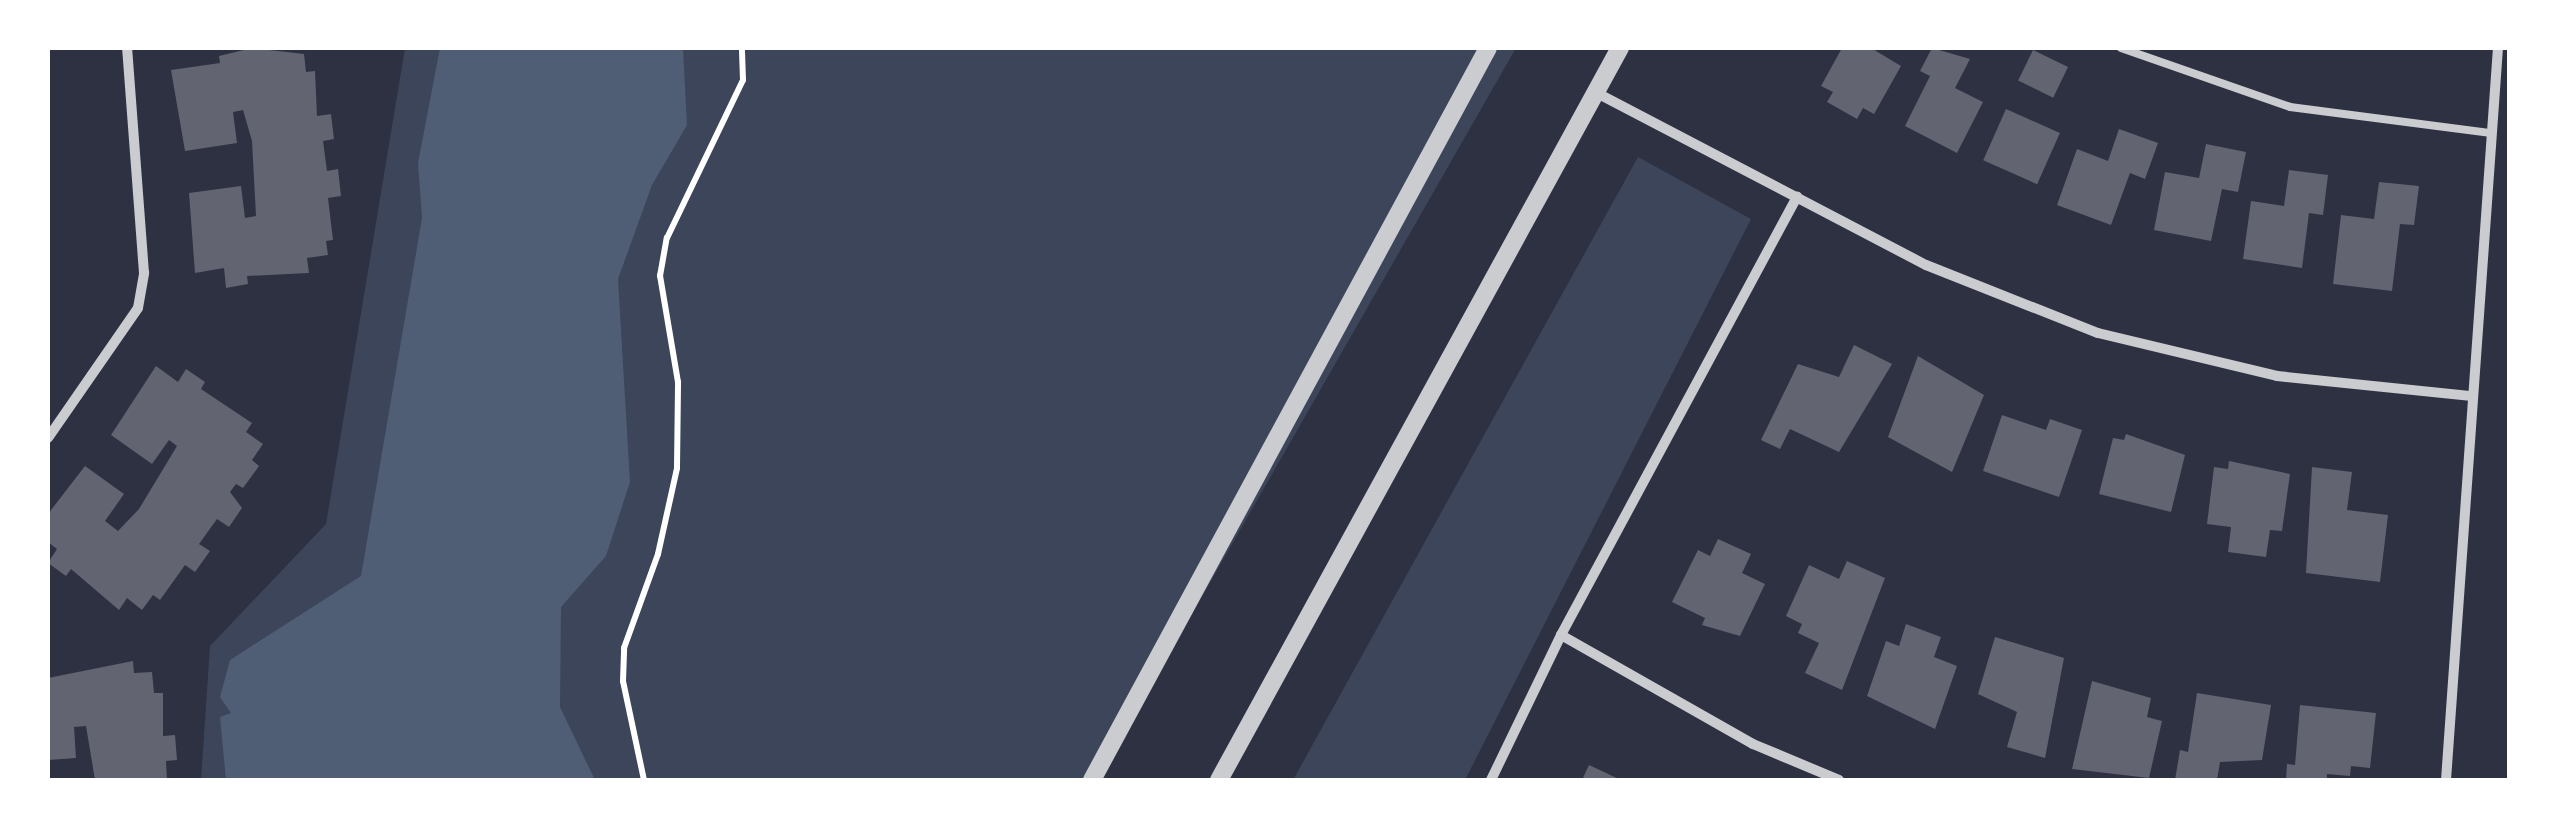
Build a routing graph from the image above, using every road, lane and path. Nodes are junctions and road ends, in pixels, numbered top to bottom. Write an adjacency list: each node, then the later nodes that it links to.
1 (128, 48): 11 (street)
2 (742, 48): 13 (path)
3 (1488, 48): 14 (street)
4 (1620, 48): 7 (street)
5 (2121, 48): 8 (lane)
6 (2498, 48): 8 (street)
7 (1596, 92): 9 (street); 15 (street)
8 (2492, 133): 10 (street)
9 (1797, 197): 10 (street); 12 (street)
10 (2472, 396): 18 (street)
11 (48, 438)
12 (1561, 634): 16 (street); 17 (street)
13 (644, 780)
14 (1092, 780)
15 (1219, 780)
16 (1491, 780)
17 (1840, 780)
18 (2446, 780)

